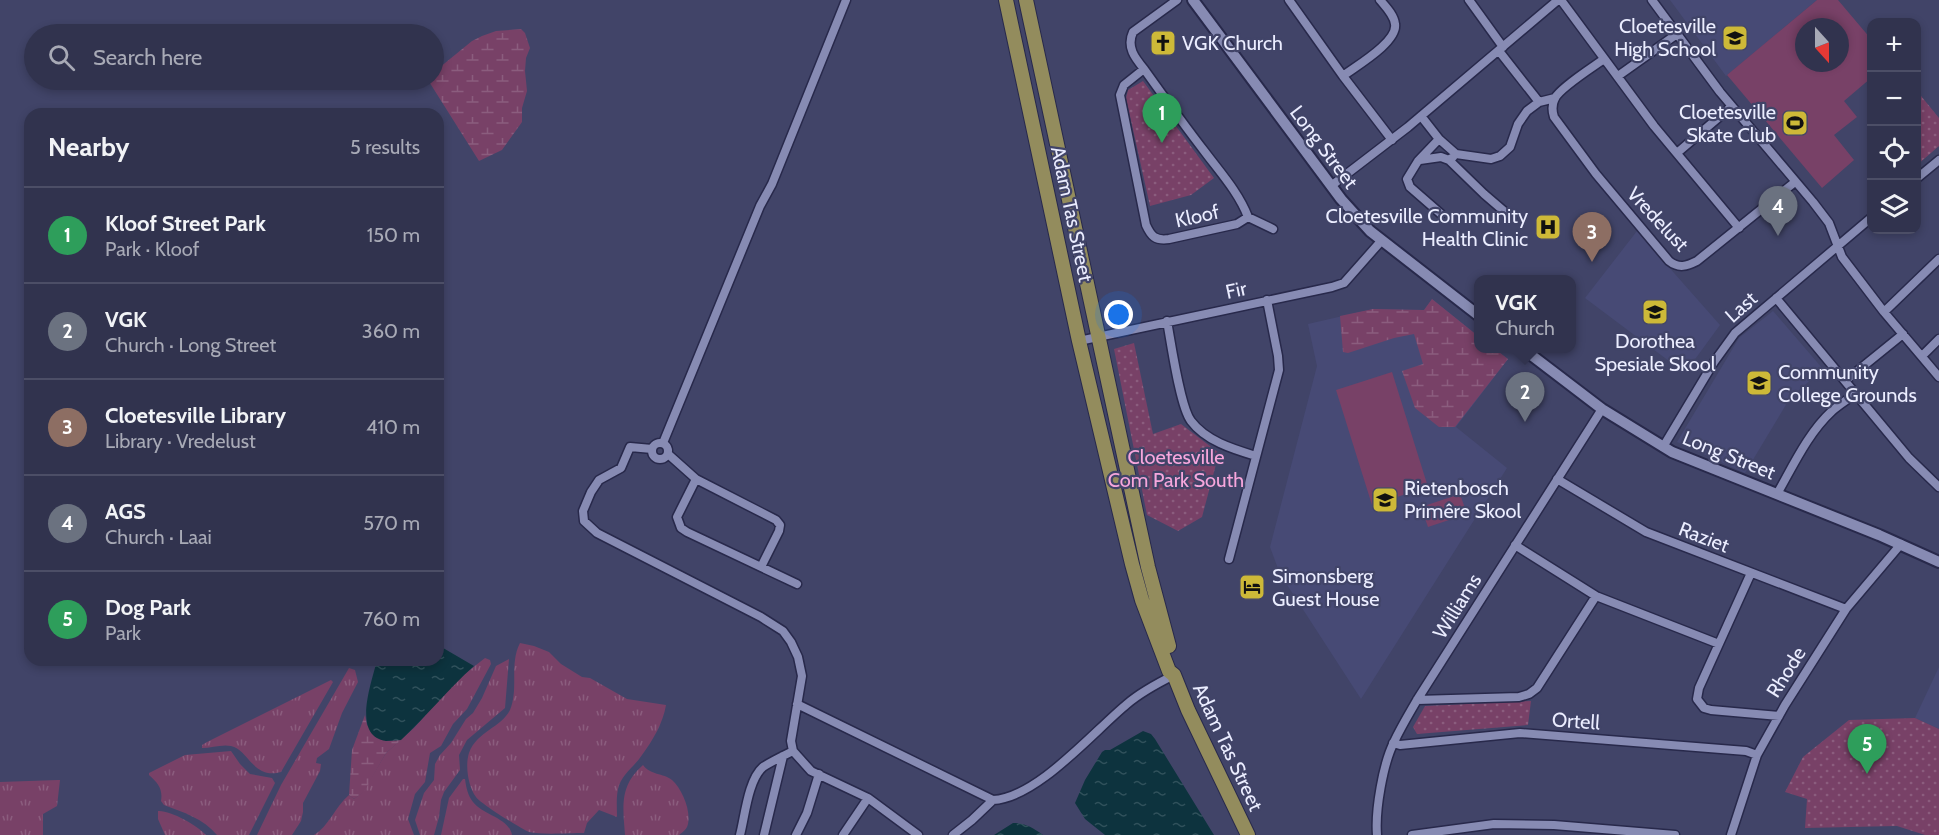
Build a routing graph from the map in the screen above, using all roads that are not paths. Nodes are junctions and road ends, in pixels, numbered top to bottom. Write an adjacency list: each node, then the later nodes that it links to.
1 (846, 0): 54 (street)
2 (1006, 0): 47 (main road, Adam Tas Street)
3 (1026, 0): 45 (main road, Adam Tas Street)
4 (1177, 0): 14 (street, Kloof)
5 (1193, 0): 29 (street, Long Street)
6 (1289, 0): 15 (street)
7 (1380, 0): 15 (street)
8 (1468, 0): 12 (street)
9 (1560, 0): 12 (street); 13 (street)
10 (1652, 0): 11 (street)
11 (1677, 34): 16 (street); 19 (street)
12 (1501, 49): 18 (street); 20 (street)
13 (1604, 59): 16 (street); 17 (street)
14 (1144, 69): 31 (street, Kloof); 31 (street, Kloof)
15 (1343, 76): 21 (street)
16 (1618, 76): 23 (street)
17 (1555, 98): 18 (street); 34 (street, Vredelust)
18 (1539, 102): 24 (street)
19 (1732, 106): 23 (street); 28 (street)
20 (1422, 116): 21 (street); 22 (street)
21 (1392, 140): 29 (street)
22 (1439, 140): 24 (street); 25 (street)
23 (1677, 153): 34 (street)
24 (1452, 157): 25 (street); 32 (street)
25 (1418, 160): 30 (street)
26 (1939, 160): 27 (street)
27 (1921, 176)
28 (1795, 182): 34 (street); 37 (street)
29 (1331, 186): 36 (street, Long Street)
30 (1441, 214)
31 (1248, 217): 35 (street)
32 (1512, 218)
33 (1867, 221): 37 (street, Last)
34 (1739, 228)
35 (1273, 229)
36 (1382, 240): 40 (street, Fir); 41 (street, Long Street)
37 (1838, 246): 39 (street, Last); 42 (street)
38 (1939, 259): 42 (street)
39 (1776, 298): 51 (street); 55 (street, Last)
40 (1267, 300): 43 (street, Fir); 58 (street)
41 (1474, 311)
42 (1884, 312): 44 (street)
43 (1167, 321): 45 (street, Fir); 58 (street)
44 (1903, 334): 49 (street); 51 (street)
45 (1099, 336): 47 (street, Fir); 73 (main road, Adam Tas Street)
46 (1939, 339): 49 (street)
47 (1079, 340): 73 (main road, Adam Tas Street)
48 (1529, 353): 53 (street, Long Street)
49 (1922, 356): 50 (street)
50 (1939, 377)
51 (1845, 381): 52 (street)
52 (1855, 394): 61 (street); 62 (street)
53 (1602, 409): 55 (street, Long Street); 60 (street, Williams)
54 (663, 443): 56 (street); 57 (street)
55 (1663, 447): 62 (street, Long Street)
56 (652, 449): 57 (street); 75 (street)
57 (668, 453): 59 (street)
58 (1256, 456): 65 (street)
59 (696, 479): 67 (street); 67 (street)
60 (1557, 479): 64 (street, Williams); 68 (street, Raziet)
61 (1939, 486)
62 (1777, 494): 63 (street, Long Street)
63 (1901, 544): 66 (street, Long Street); 71 (street, Rhode)
64 (1515, 545): 70 (street); 74 (street, Williams)
65 (1229, 559)
66 (1939, 562)
67 (761, 567): 69 (street)
68 (1751, 573): 71 (street, Raziet); 72 (street)
69 (797, 584)
70 (1596, 596): 72 (street); 74 (street)
71 (1846, 609): 76 (street, Rhode)
72 (1719, 645): 76 (street)
73 (1174, 675): 83 (street); 90 (main road, Adam Tas Street)
74 (1417, 700): 77 (street, Williams)
75 (797, 704): 78 (street); 83 (street)
76 (1779, 716): 79 (street, Rhode)
77 (1393, 742): 79 (street, Ortell); 91 (street, Williams)
78 (793, 751): 80 (street); 81 (street)
79 (1757, 755): 94 (street, Rhode)
80 (783, 756): 84 (street); 85 (street)
81 (819, 774): 82 (street); 86 (street)
82 (868, 798): 87 (street); 88 (street)
83 (993, 800): 89 (street)
84 (741, 835)
85 (764, 835)
86 (796, 835)
87 (843, 835)
88 (918, 835)
89 (953, 835)
90 (1248, 835)
91 (1377, 835)
92 (1412, 835): 93 (street)
93 (1675, 835)
94 (1731, 835)

